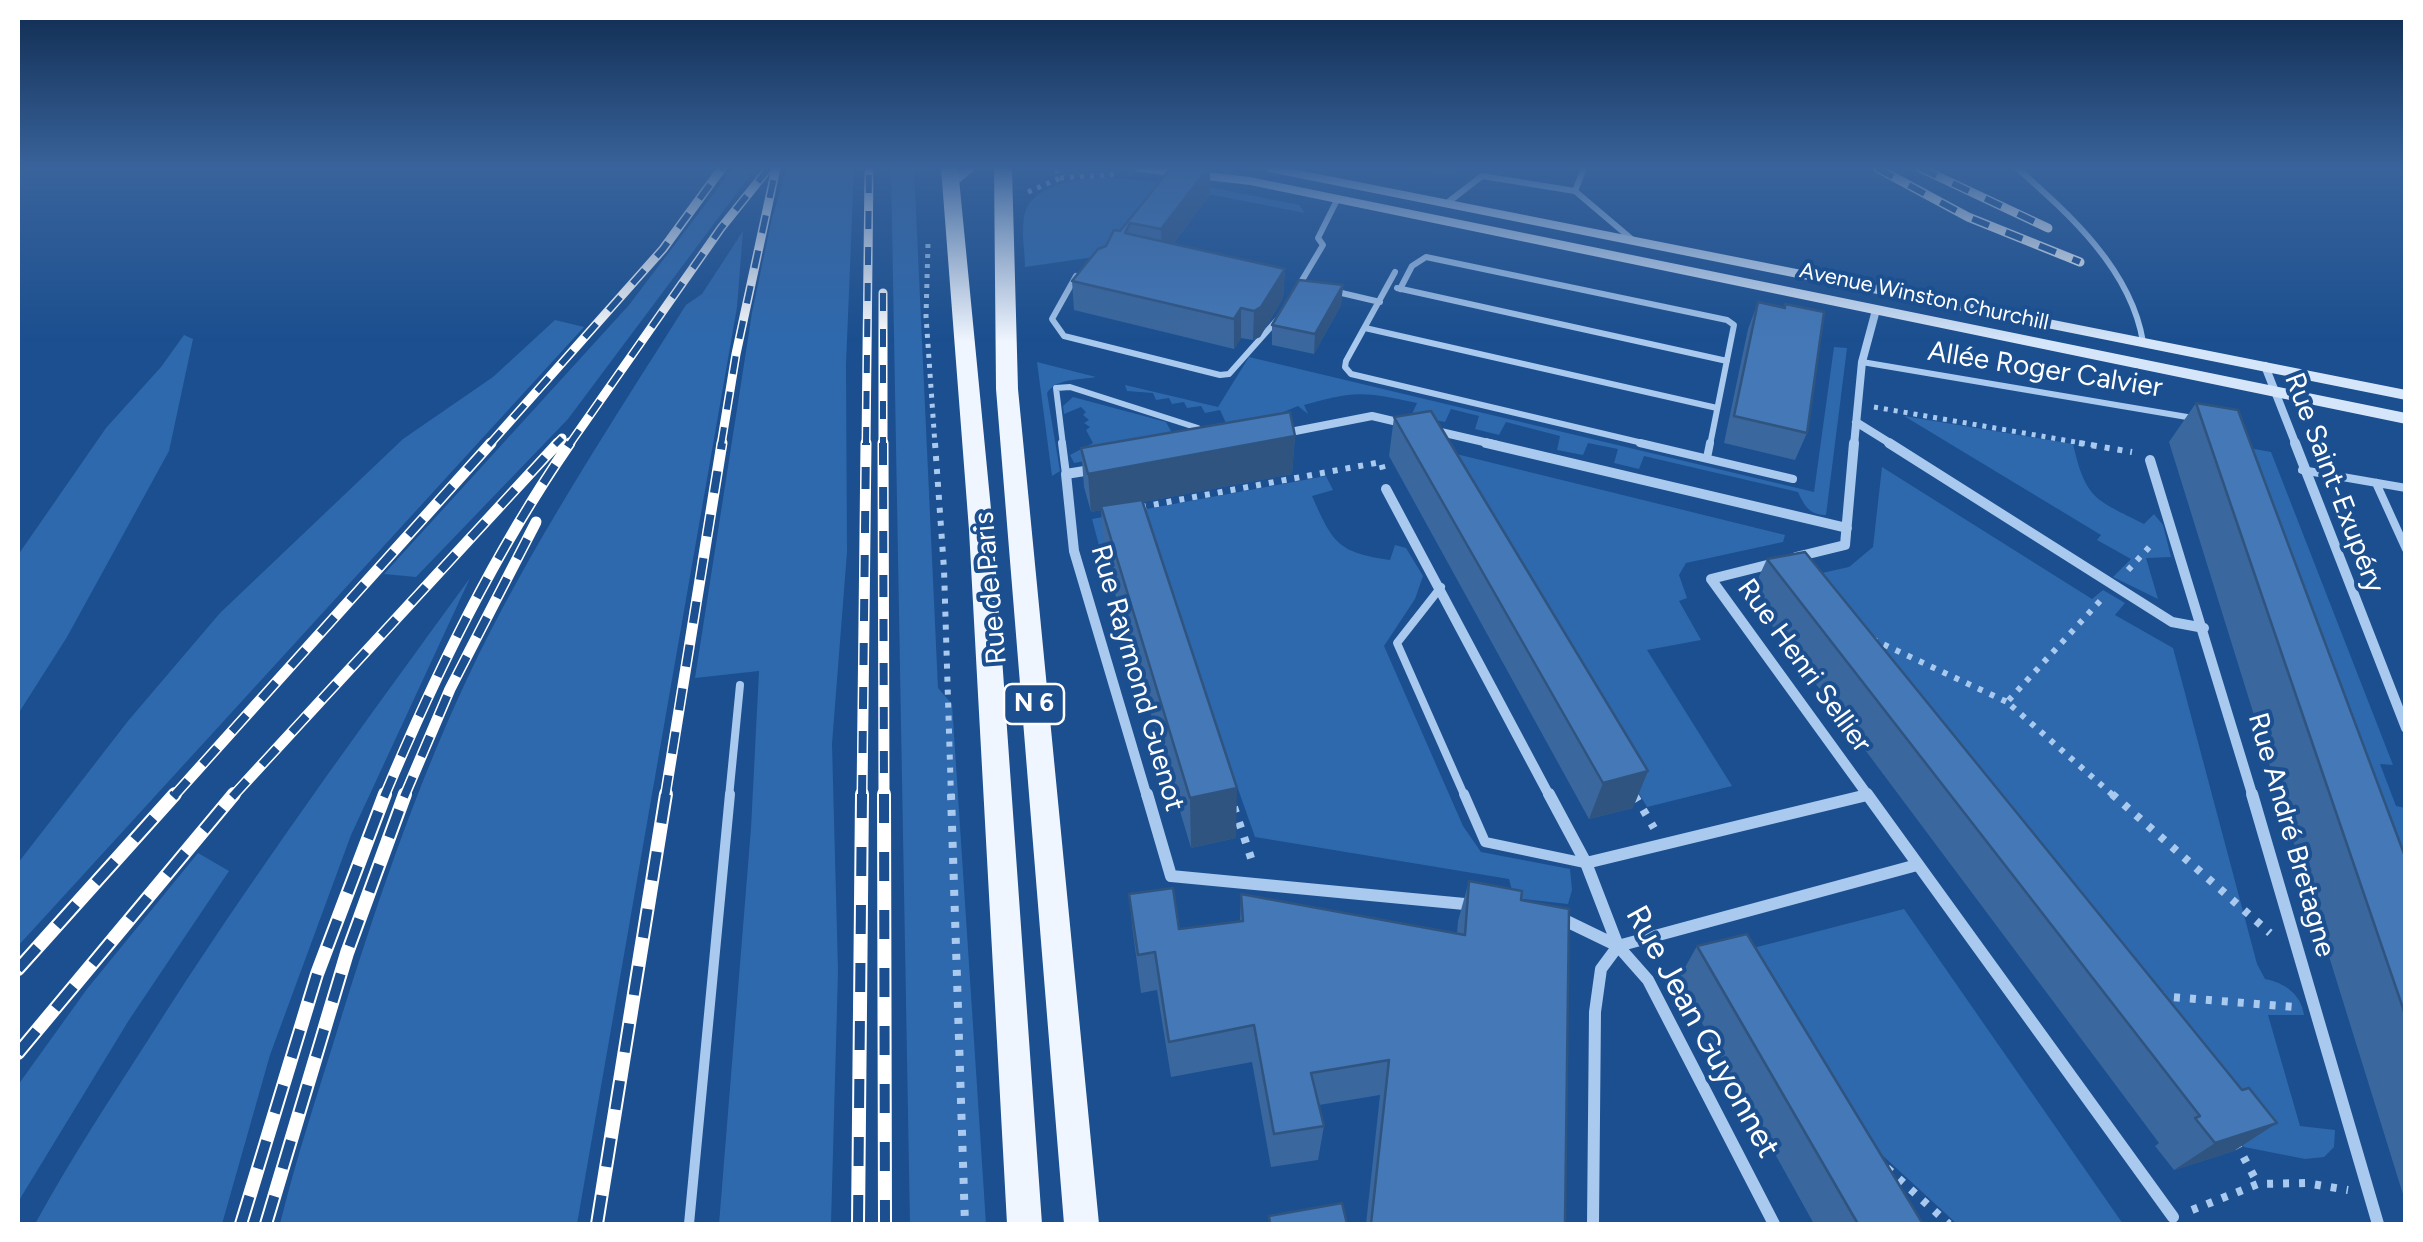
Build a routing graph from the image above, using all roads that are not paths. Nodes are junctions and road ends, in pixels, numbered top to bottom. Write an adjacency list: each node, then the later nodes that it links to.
1 (953, 226): 54 (main road, Rue de Paris / N 6)
2 (1008, 226): 55 (main road, Rue de Paris / N 6)
3 (1324, 226): 11 (lane)
4 (1464, 226): 17 (main road, Avenue Winston Churchill)
5 (1563, 226): 8 (main road, Avenue Winston Churchill)
6 (1617, 226): 8 (lane)
7 (2073, 226): 19 (lane)
8 (1634, 240): 19 (main road, Avenue Winston Churchill)
9 (1092, 269): 16 (lane)
10 (1395, 272): 12 (lane)
11 (1299, 284): 14 (lane); 15 (lane)
12 (1388, 286): 13 (lane); 15 (lane)
13 (1400, 289): 20 (lane); 20 (lane)
14 (1294, 294)
15 (1380, 302): 18 (lane)
16 (1284, 310)
17 (1876, 310): 21 (street); 23 (main road, Avenue Winston Churchill)
18 (1365, 328): 25 (lane); 31 (lane)
19 (2143, 342): 22 (main road, Avenue Winston Churchill)
20 (1727, 360): 25 (lane)
21 (1862, 362): 27 (lane, Allée Roger Calvier); 28 (street)
22 (2265, 366): 23 (street, Rue Saint-Exupéry); 24 (main road, Avenue Winston Churchill)
23 (2272, 392): 26 (main road, Avenue Winston Churchill); 34 (street, Rue Saint-Exupéry)
24 (2406, 395)
25 (1717, 408): 31 (lane)
26 (2406, 419)
27 (2207, 420)
28 (1856, 422): 40 (street); 43 (street)
29 (1262, 438): 40 (street)
30 (1206, 449): 35 (lane)
31 (1707, 458): 36 (lane)
32 (2150, 460): 43 (street, Rue André Bretagne)
33 (1118, 465): 35 (street)
34 (2302, 470): 37 (lane); 45 (street, Rue Saint-Exupéry)
35 (1066, 474): 49 (street, Rue Raymond Guenot)
36 (1793, 479)
37 (2376, 483): 38 (lane); 41 (lane)
38 (2406, 488)
39 (1386, 489): 42 (street, Rue Jean Guyonnet)
40 (1847, 528): 46 (street, Rue Henri Sellier)
41 (2406, 549)
42 (1441, 587): 47 (street, Rue Jean Guyonnet); 47 (lane)
43 (2204, 628): 58 (street, Rue André Bretagne)
44 (740, 685): 53 (lane)
45 (2406, 728)
46 (1867, 795): 47 (street, Rue Henri Sellier); 48 (street, Rue Henri Sellier)
47 (1586, 863): 51 (street, Rue Jean Guyonnet)
48 (1918, 865): 51 (street); 52 (street, Rue Henri Sellier)
49 (1482, 906)
50 (1537, 913): 51 (street)
51 (1618, 946): 56 (street); 57 (street, Rue Jean Guyonnet)
52 (2172, 1217)
53 (689, 1224)
54 (1025, 1224)
55 (1082, 1224)
56 (1593, 1224)
57 (1774, 1224)
58 (2378, 1224)

